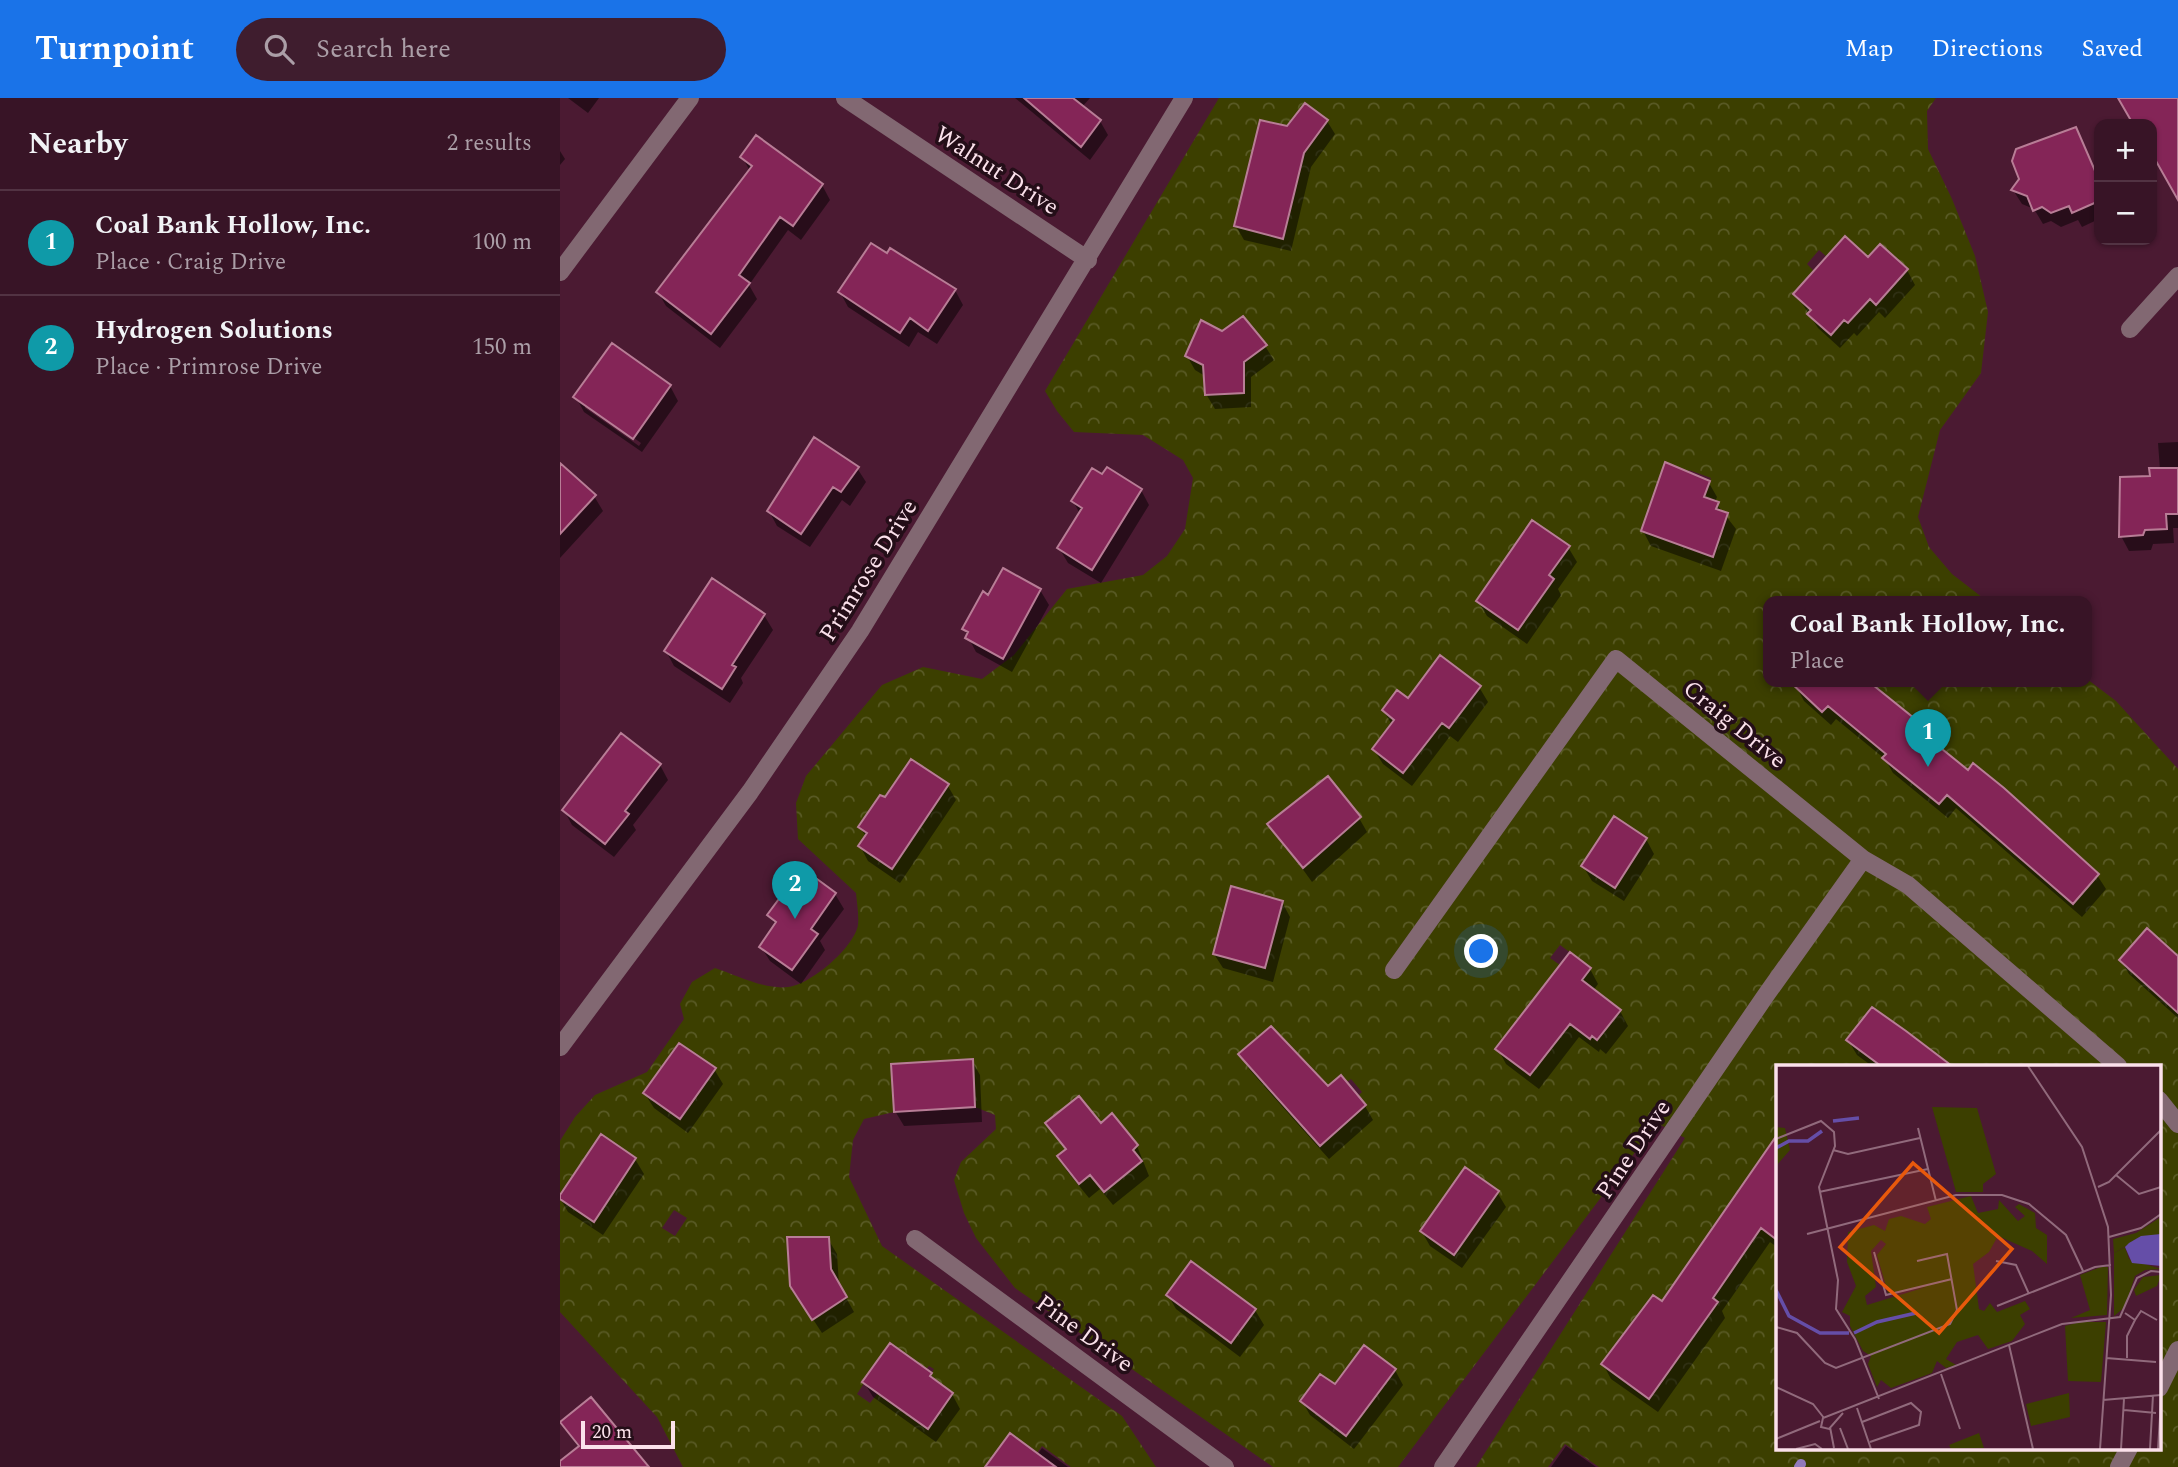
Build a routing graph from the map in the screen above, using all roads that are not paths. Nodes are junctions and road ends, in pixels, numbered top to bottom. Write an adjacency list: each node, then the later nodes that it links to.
1 (690, 98): 5 (street)
2 (845, 98): 4 (street, Walnut Drive)
3 (1184, 98): 4 (street, Primrose Drive)
4 (1088, 260): 10 (street, Primrose Drive)
5 (560, 272)
6 (2178, 276): 7 (street)
7 (2130, 328)
8 (1863, 859): 9 (street, Craig Drive); 11 (street, Craig Drive); 19 (street, Pine Drive)
9 (1394, 970)
10 (560, 1047)
11 (2117, 1065)
12 (2161, 1103): 13 (street)
13 (2178, 1124)
14 (915, 1239): 18 (street, Pine Drive)
15 (2178, 1350): 16 (street)
16 (2161, 1384)
17 (2128, 1450): 20 (street)
18 (1225, 1467)
19 (1443, 1467)
20 (2119, 1467)

